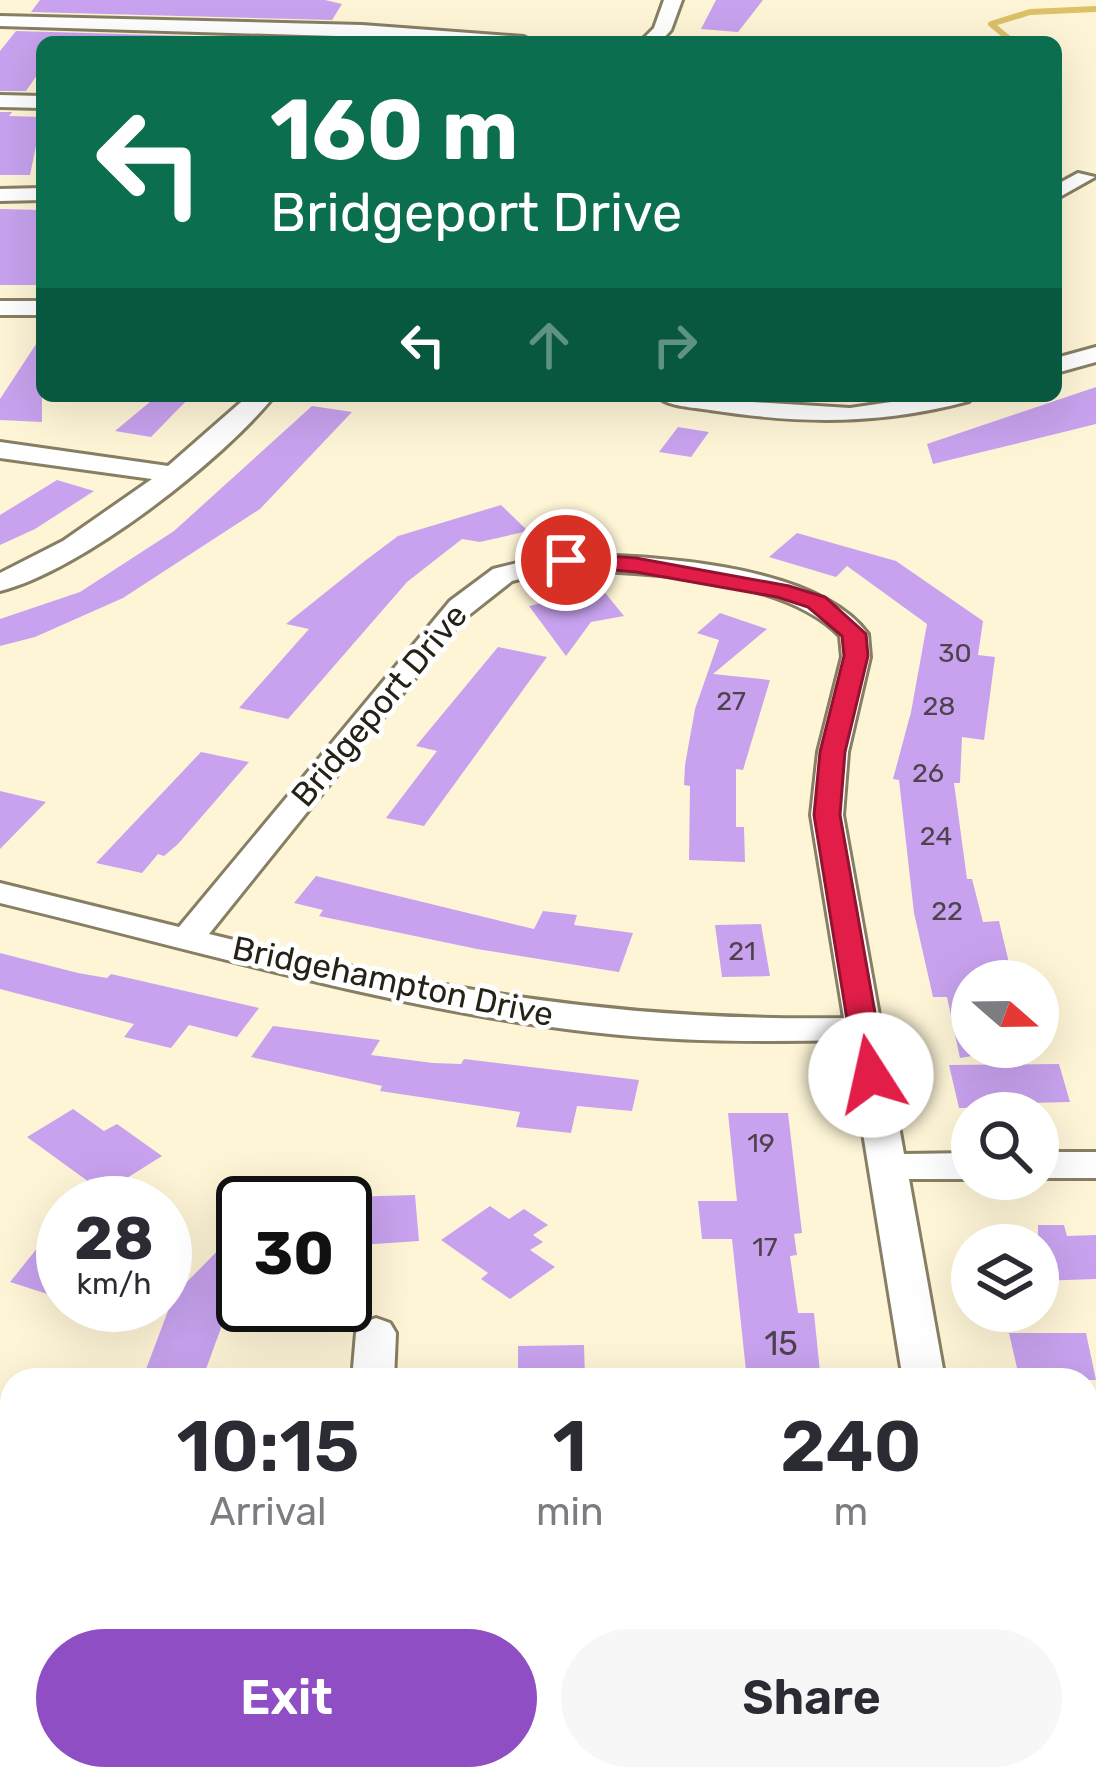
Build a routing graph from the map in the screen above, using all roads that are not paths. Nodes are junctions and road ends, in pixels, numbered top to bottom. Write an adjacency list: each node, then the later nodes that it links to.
1 (674, 0): 4 (street)
2 (0, 21): 3 (street)
3 (443, 36)
4 (656, 36)
5 (0, 101): 6 (street)
6 (36, 102)
7 (1085, 177): 8 (street)
8 (1062, 190)
9 (36, 194): 10 (street)
10 (0, 195)
11 (0, 308): 12 (street)
12 (36, 308)
13 (1096, 354): 14 (street)
14 (1062, 364)
15 (256, 402): 19 (street)
16 (713, 402): 17 (street)
17 (939, 402)
18 (0, 450): 19 (street)
19 (177, 475): 20 (street)
20 (0, 584)
21 (0, 893): 22 (street, Bridgehampton Drive)
22 (189, 937): 23 (street, Bridgehampton Drive); 23 (street, Bridgeport Drive)
23 (864, 1029): 27 (street, Bridgeport Drive)
24 (1059, 1165): 25 (street)
25 (1096, 1165)
26 (951, 1166): 27 (street)
27 (887, 1167): 30 (street, Bridgeport Drive)
28 (376, 1333): 29 (street)
29 (374, 1368)
30 (922, 1368)

